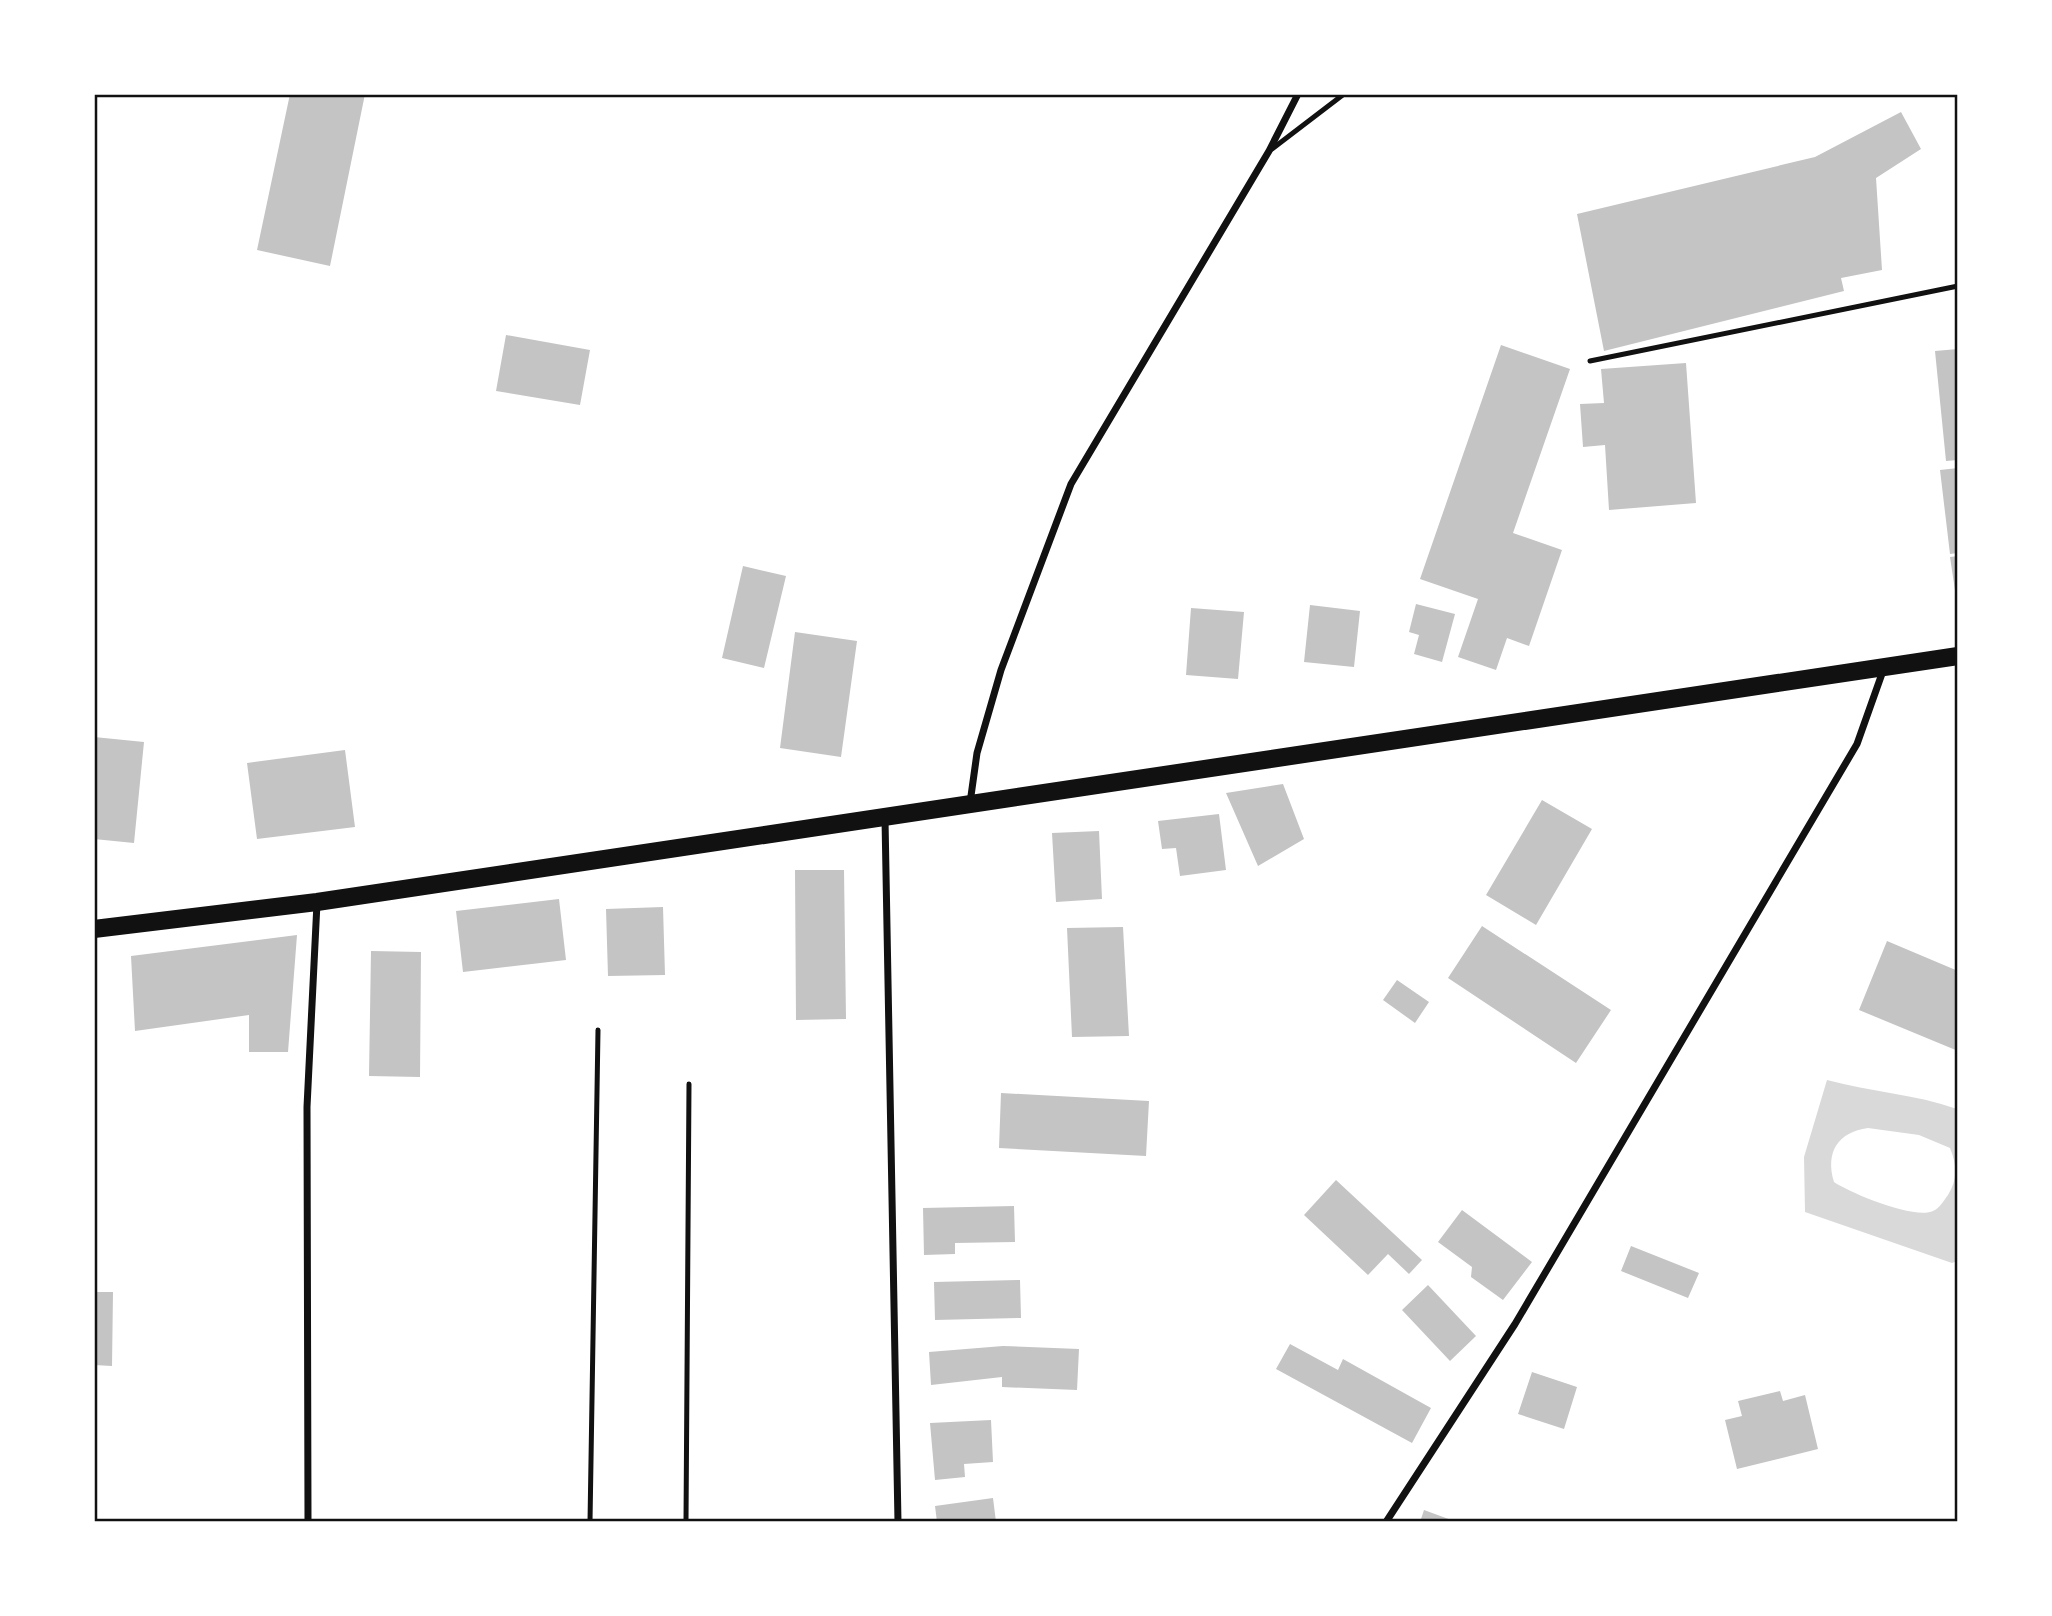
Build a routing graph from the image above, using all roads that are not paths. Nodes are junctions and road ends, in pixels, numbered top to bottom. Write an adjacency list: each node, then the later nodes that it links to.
1 (1298, 94): 3 (street)
2 (1344, 94): 3 (lane)
3 (1269, 151): 8 (street)
4 (1958, 286): 5 (lane)
5 (1590, 361)
6 (1958, 656): 7 (main road)
7 (1884, 667): 8 (main road); 18 (street)
8 (970, 803): 9 (main road)
9 (885, 818): 10 (main road); 17 (street)
10 (317, 902): 11 (main road); 14 (street)
11 (94, 929)
12 (598, 1030): 15 (lane)
13 (690, 1084): 16 (lane)
14 (308, 1521)
15 (590, 1521)
16 (686, 1521)
17 (898, 1521)
18 (1386, 1521)

